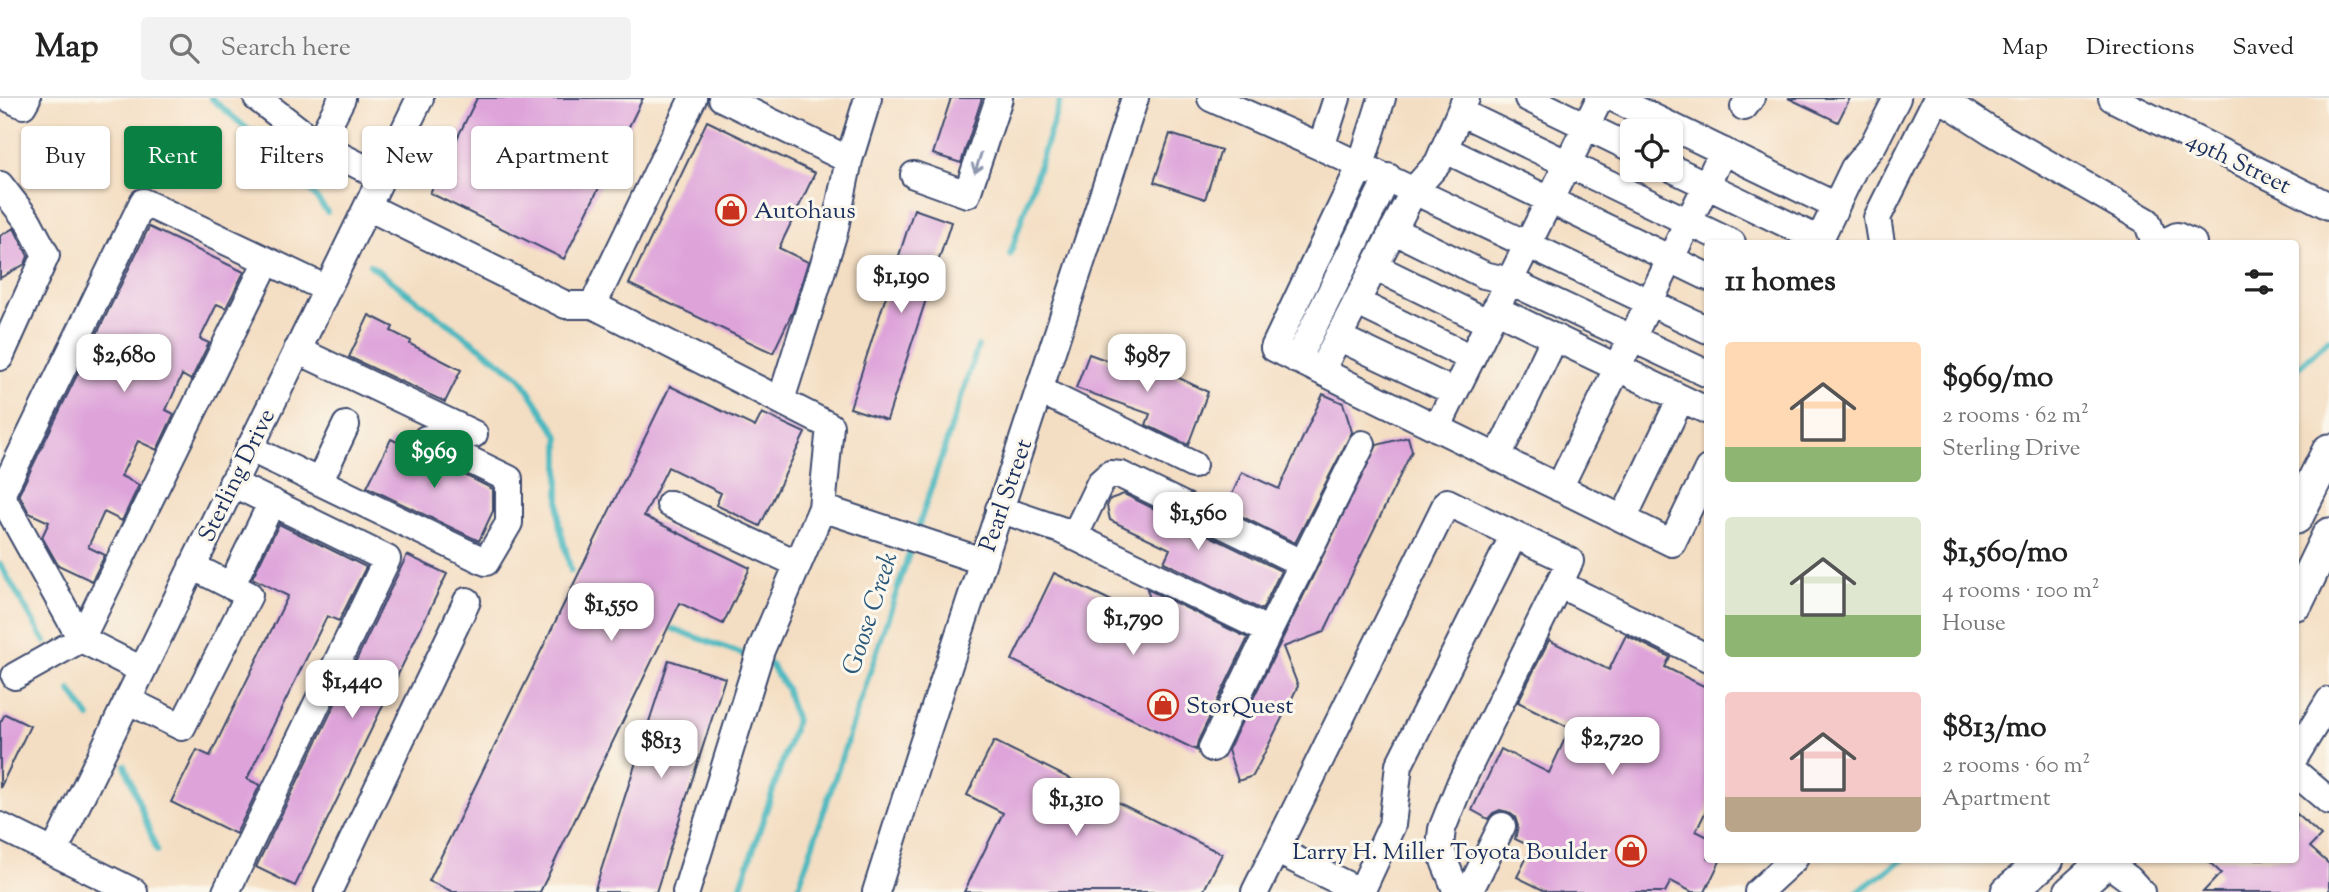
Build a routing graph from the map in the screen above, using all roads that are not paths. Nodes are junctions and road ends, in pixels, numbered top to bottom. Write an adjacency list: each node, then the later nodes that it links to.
1 (9, 98): 2 (street)
2 (27, 98)
3 (257, 98): 21 (street)
4 (342, 98): 22 (street)
5 (421, 98): 23 (street, Sterling Drive)
6 (692, 98): 63 (street)
7 (722, 98): 30 (street)
8 (867, 98): 30 (street)
9 (999, 98): 35 (street, one-way to 35)
10 (1135, 98): 77 (street, Pearl Street)
11 (1211, 98): 27 (street)
12 (1337, 98): 27 (street)
13 (1382, 98): 33 (street)
14 (1528, 98): 24 (street)
15 (1600, 98): 24 (street)
16 (1613, 98): 29 (street)
17 (1897, 98): 26 (street)
18 (1939, 98): 31 (street); 51 (street)
19 (2112, 98): 43 (street, 49th Street)
20 (1463, 105): 28 (street); 32 (street)
21 (293, 126)
22 (328, 126)
23 (407, 126)
24 (1586, 127): 25 (street); 32 (street)
25 (1620, 143)
26 (1873, 145): 31 (street); 42 (street)
27 (1321, 147): 33 (street)
28 (1444, 149): 40 (street); 41 (street)
29 (1723, 151): 38 (street); 42 (street)
30 (849, 160): 80 (street)
31 (1905, 161): 50 (street)
32 (1568, 164): 41 (street); 45 (street)
33 (1361, 165): 36 (street); 73 (street)
34 (1683, 174): 38 (street)
35 (914, 175)
36 (1388, 177): 40 (street); 73 (street)
37 (0, 185): 64 (street)
38 (1707, 185): 45 (street); 48 (street)
39 (376, 189): 44 (street, Sterling Drive)
40 (1414, 190): 46 (street); 54 (street)
41 (1550, 199): 54 (street); 55 (street)
42 (1836, 206): 49 (street)
43 (2329, 206)
44 (368, 207): 60 (street, Sterling Drive); 63 (street)
45 (1688, 222): 47 (street); 55 (street)
46 (1393, 230): 57 (street); 59 (street)
47 (1726, 240)
48 (1815, 240)
49 (1820, 240)
50 (1882, 240)
51 (2154, 240)
52 (2169, 240): 53 (street)
53 (2186, 240)
54 (1528, 244): 59 (street); 62 (street)
55 (1671, 259): 58 (street); 62 (street)
56 (267, 261): 60 (street); 113 (street); 113 (street)
57 (1375, 267): 61 (street); 65 (street)
58 (1704, 275)
59 (1510, 281): 65 (street); 69 (street)
60 (327, 289): 70 (street, Sterling Drive)
61 (1356, 302): 67 (street); 72 (street)
62 (1650, 303): 66 (street); 69 (street)
63 (593, 304): 80 (street)
64 (8, 313): 71 (street)
65 (1492, 316): 68 (street); 72 (street)
66 (1704, 328)
67 (1339, 337): 75 (street); 78 (street)
68 (1555, 337): 74 (street); 89 (street)
69 (1633, 339): 74 (street); 76 (street)
70 (297, 350): 84 (street); 87 (street, Sterling Drive)
71 (0, 356)
72 (1471, 358): 78 (street)
73 (1297, 360): 75 (street)
74 (1618, 368): 79 (street); 94 (street)
75 (1321, 371): 83 (street)
76 (1704, 372)
77 (1039, 390): 90 (street); 98 (street, Pearl Street)
78 (1454, 392): 83 (street)
79 (1681, 398): 81 (street); 100 (street)
80 (781, 400): 97 (street)
81 (1704, 409)
82 (346, 425): 92 (street)
83 (1437, 428): 89 (street)
84 (474, 434)
85 (426, 439): 92 (street)
86 (1362, 444): 106 (street)
87 (249, 448): 92 (street); 93 (street, Sterling Drive)
88 (2329, 451): 99 (main road)
89 (1497, 457): 94 (street)
90 (1193, 465)
91 (1704, 477): 100 (street)
92 (319, 482)
93 (232, 483): 95 (street); 107 (street, Sterling Drive)
94 (1559, 488): 100 (street)
95 (272, 502): 109 (street); 132 (street)
96 (670, 504): 105 (street)
97 (822, 508): 104 (street); 105 (street)
98 (999, 509): 103 (street); 104 (street, Pearl Street)
99 (2299, 511)
100 (1623, 519)
101 (1514, 535): 108 (street); 125 (street); 125 (street)
102 (2329, 535): 110 (main road)
103 (1074, 537): 106 (street); 112 (street)
104 (982, 561): 135 (street, Pearl Street)
105 (798, 564): 134 (street)
106 (1303, 564): 112 (street)
107 (192, 566): 109 (street); 115 (street, Sterling Drive)
108 (1559, 584): 114 (street); 136 (street)
109 (231, 586): 117 (street)
110 (2299, 597)
111 (467, 601): 133 (street)
112 (1269, 631): 119 (street)
113 (81, 639): 115 (street); 116 (street)
114 (1704, 656)
115 (142, 670): 117 (street, Sterling Drive)
116 (15, 676)
117 (127, 700): 126 (street, Sterling Drive)
118 (2329, 701): 120 (street)
119 (1212, 748)
120 (2299, 750)
121 (2299, 776): 122 (street)
122 (2329, 801)
123 (0, 826): 126 (street)
124 (1502, 826): 137 (street)
125 (1276, 850): 130 (street)
126 (54, 852): 131 (street)
127 (1790, 863): 138 (street)
128 (2042, 863): 139 (main road)
129 (2106, 868): 140 (main road); 141 (street)
130 (1261, 890)
131 (134, 892)
132 (226, 892)
133 (328, 892)
134 (686, 892)
135 (876, 892)
136 (1457, 892)
137 (1469, 892)
138 (1758, 892)
139 (2008, 892)
140 (2071, 892)
141 (2141, 892)

